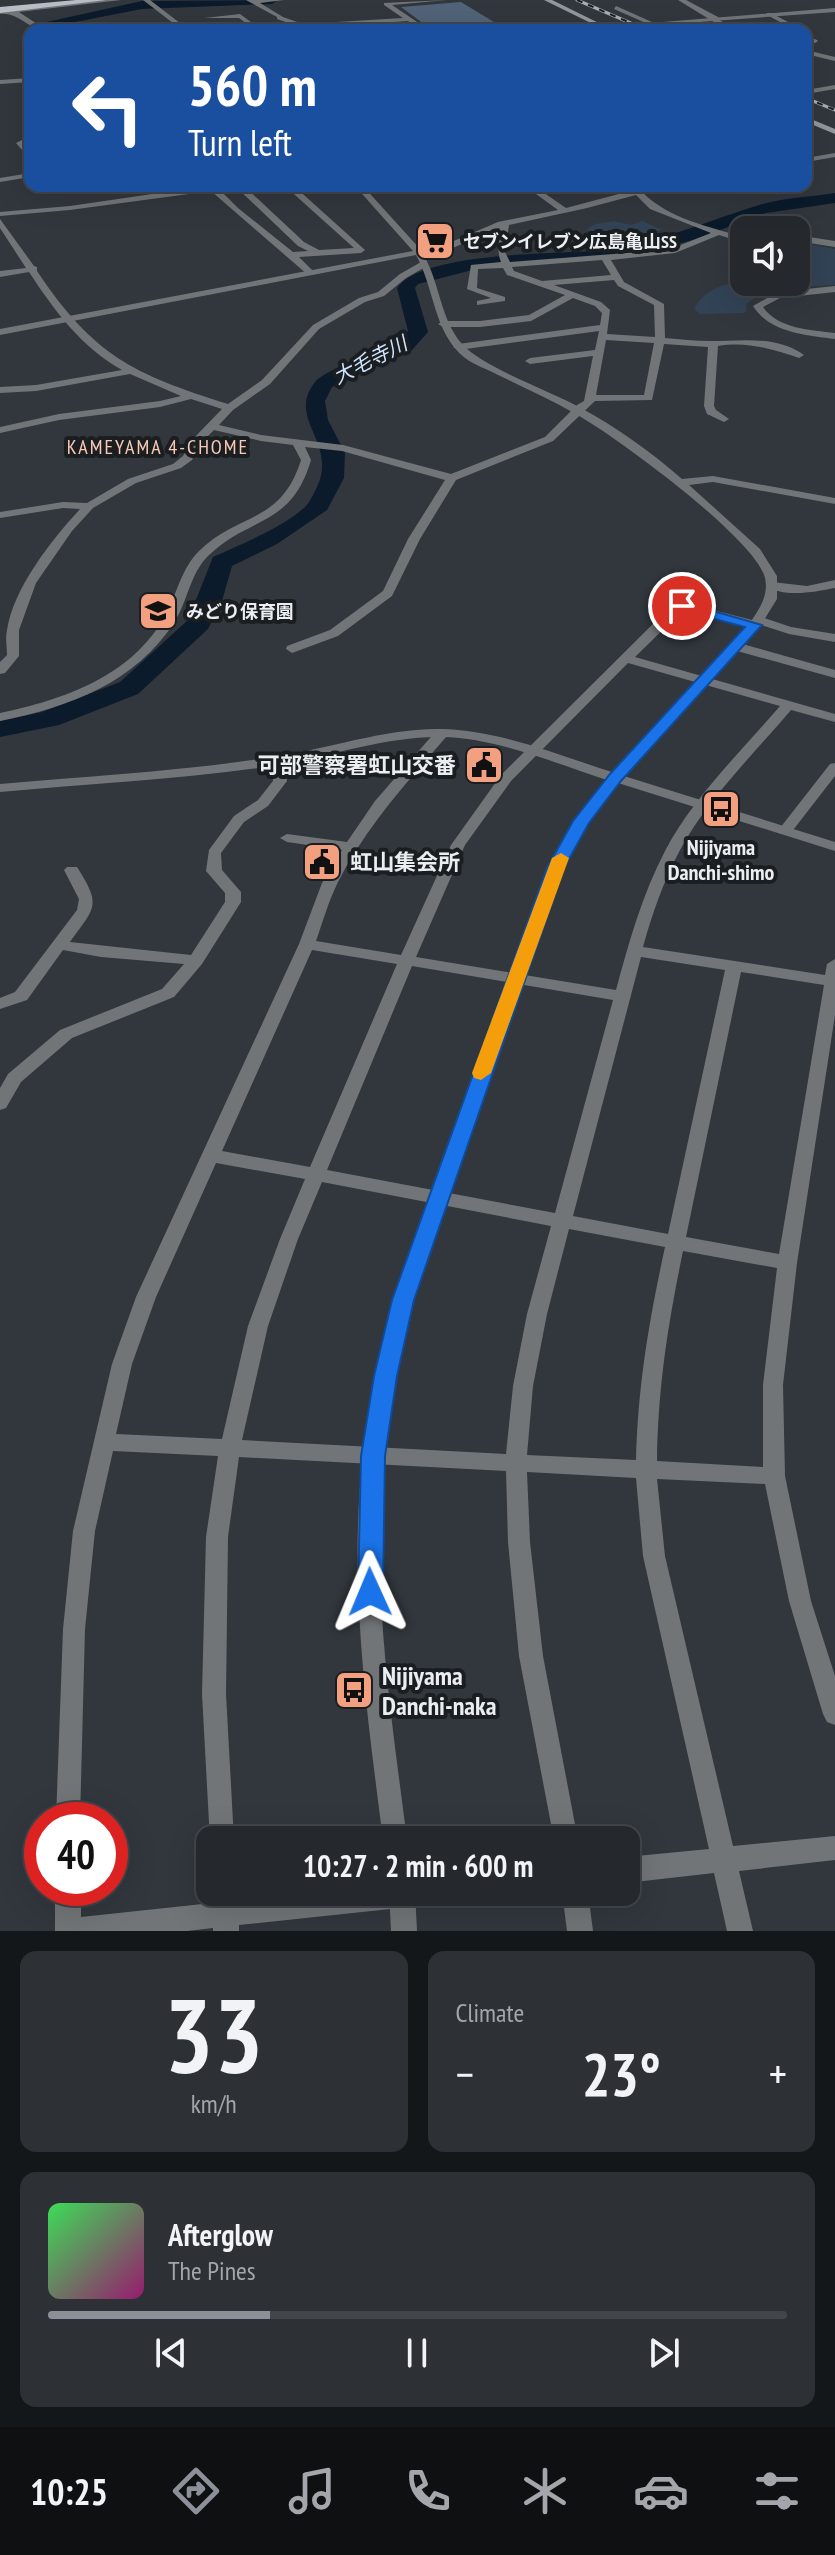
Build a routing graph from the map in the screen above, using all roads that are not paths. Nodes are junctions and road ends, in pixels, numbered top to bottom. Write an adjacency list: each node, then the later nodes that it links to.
1 (45, 0): 13 (street)
2 (66, 0): 13 (highway)
3 (102, 0): 11 (highway)
4 (118, 0): 11 (street)
5 (146, 0): 22 (street)
6 (281, 0): 10 (street)
7 (444, 0): 19 (street)
8 (547, 0): 28 (main road)
9 (681, 0): 18 (street)
10 (250, 1): 24 (street)
11 (82, 3): 13 (highway)
12 (616, 8): 20 (street)
13 (2, 9): 21 (street)
14 (835, 10): 15 (street)
15 (769, 14): 18 (street); 31 (street)
16 (326, 17): 25 (street)
17 (207, 18): 23 (street)
18 (714, 18): 20 (street); 30 (street)
19 (409, 19): 26 (street); 27 (street)
20 (650, 23): 29 (street)
21 (31, 24)
22 (178, 24)
23 (251, 24)
24 (292, 24)
25 (335, 24)
26 (348, 24)
27 (417, 24)
28 (597, 24)
29 (643, 24)
30 (723, 24)
31 (788, 24)
32 (812, 39): 33 (street)
33 (815, 41)
34 (812, 53): 35 (street)
35 (835, 59)
36 (24, 80): 37 (street)
37 (0, 82)
38 (835, 87): 39 (street)
39 (812, 91)
40 (812, 122): 41 (main road)
41 (835, 132)
42 (835, 155): 43 (street)
43 (812, 159)
44 (24, 176): 45 (street)
45 (0, 180)
46 (178, 192): 54 (street)
47 (217, 192): 63 (street)
48 (245, 192): 62 (street)
49 (296, 192): 62 (street)
50 (364, 192): 61 (street)
51 (538, 192): 53 (street)
52 (639, 193): 53 (street); 57 (street)
53 (564, 210): 56 (street)
54 (0, 214)
55 (0, 222): 67 (street)
56 (501, 224): 61 (street); 65 (street)
57 (716, 232): 58 (street); 64 (street)
58 (730, 236)
59 (810, 240): 60 (street)
60 (832, 244)
61 (419, 252): 66 (street); 68 (street)
62 (319, 253): 63 (street)
63 (292, 255): 68 (street)
64 (606, 259): 65 (street); 70 (street)
65 (505, 260): 71 (street); 74 (street)
66 (425, 266): 76 (street); 92 (street)
67 (34, 269): 69 (street); 75 (street)
68 (311, 273): 75 (street)
69 (0, 274)
70 (617, 277): 71 (street); 81 (street)
71 (539, 285): 73 (street)
72 (835, 289): 80 (street)
73 (571, 296): 77 (street); 79 (street)
74 (480, 303)
75 (69, 319): 78 (street); 88 (street)
76 (443, 324): 77 (street); 83 (street)
77 (458, 324): 84 (street)
78 (0, 332)
79 (603, 332): 81 (street); 84 (street); 85 (street)
80 (835, 336)
81 (658, 340): 82 (street); 91 (street)
82 (713, 344): 86 (street); 94 (street)
83 (458, 347): 84 (street); 93 (street)
84 (472, 347)
85 (599, 352): 87 (street); 91 (street)
86 (799, 355)
87 (530, 361)
88 (132, 371): 89 (street); 90 (street)
89 (0, 390)
90 (191, 396): 92 (street); 96 (street)
91 (593, 398): 93 (street)
92 (229, 408): 95 (street)
93 (579, 411): 98 (street); 99 (street)
94 (724, 419)
95 (212, 426): 97 (street); 101 (street)
96 (0, 430)
97 (301, 443): 98 (street); 114 (street)
98 (452, 478): 108 (street)
99 (679, 483): 100 (street); 104 (street)
100 (835, 501)
101 (89, 506): 102 (street); 110 (street)
102 (0, 515)
103 (835, 584): 104 (street)
104 (772, 586): 105 (street)
105 (756, 622): 106 (street); 107 (street); 109 (street)
106 (835, 638)
107 (735, 646): 111 (street); 112 (street)
108 (292, 649)
109 (625, 658): 112 (street); 117 (street)
110 (0, 670)
111 (835, 674)
112 (705, 679): 113 (street); 120 (street)
113 (789, 704): 115 (street); 122 (street)
114 (0, 717)
115 (835, 718)
116 (442, 733): 117 (street); 118 (street); 125 (street)
117 (530, 751): 120 (street); 132 (street)
118 (279, 762): 121 (street); 131 (street)
119 (835, 767): 123 (street)
120 (616, 777): 122 (street); 135 (street)
121 (0, 788)
122 (702, 806): 123 (street); 130 (street)
123 (785, 831): 126 (street)
124 (287, 838): 125 (street)
125 (351, 847): 128 (street)
126 (835, 847)
127 (72, 870): 129 (street)
128 (307, 944): 132 (street); 139 (street)
129 (60, 945): 131 (street); 137 (street)
130 (635, 951): 133 (street); 136 (street)
131 (196, 960): 138 (street)
132 (407, 962): 135 (street); 140 (street)
133 (734, 967): 134 (street); 143 (street)
134 (833, 972): 144 (street)
135 (515, 979): 136 (street); 141 (street)
136 (622, 996): 142 (street)
137 (0, 1004)
138 (0, 1104)
139 (210, 1155): 140 (street); 145 (street)
140 (318, 1175): 141 (street); 146 (street)
141 (437, 1197): 142 (street); 147 (street)
142 (560, 1220): 143 (street); 148 (street)
143 (675, 1242): 144 (street); 149 (street)
144 (787, 1263): 150 (street)
145 (104, 1442): 146 (street); 152 (street)
146 (230, 1449): 147 (street); 153 (street)
147 (373, 1456): 148 (street); 154 (street)
148 (516, 1463): 149 (street); 155 (street)
149 (646, 1470): 150 (street); 157 (street)
150 (774, 1476): 151 (street)
151 (835, 1714)
152 (69, 1802)
153 (221, 1826)
154 (393, 1826)
155 (563, 1826)
156 (835, 1848): 157 (street)
157 (726, 1860): 158 (street); 166 (street)
158 (640, 1869)
159 (68, 1906): 163 (street)
160 (282, 1906): 163 (street)
161 (403, 1906): 164 (street)
162 (577, 1906): 165 (street)
163 (226, 1912)
164 (404, 1931)
165 (580, 1931)
166 (740, 1931)

